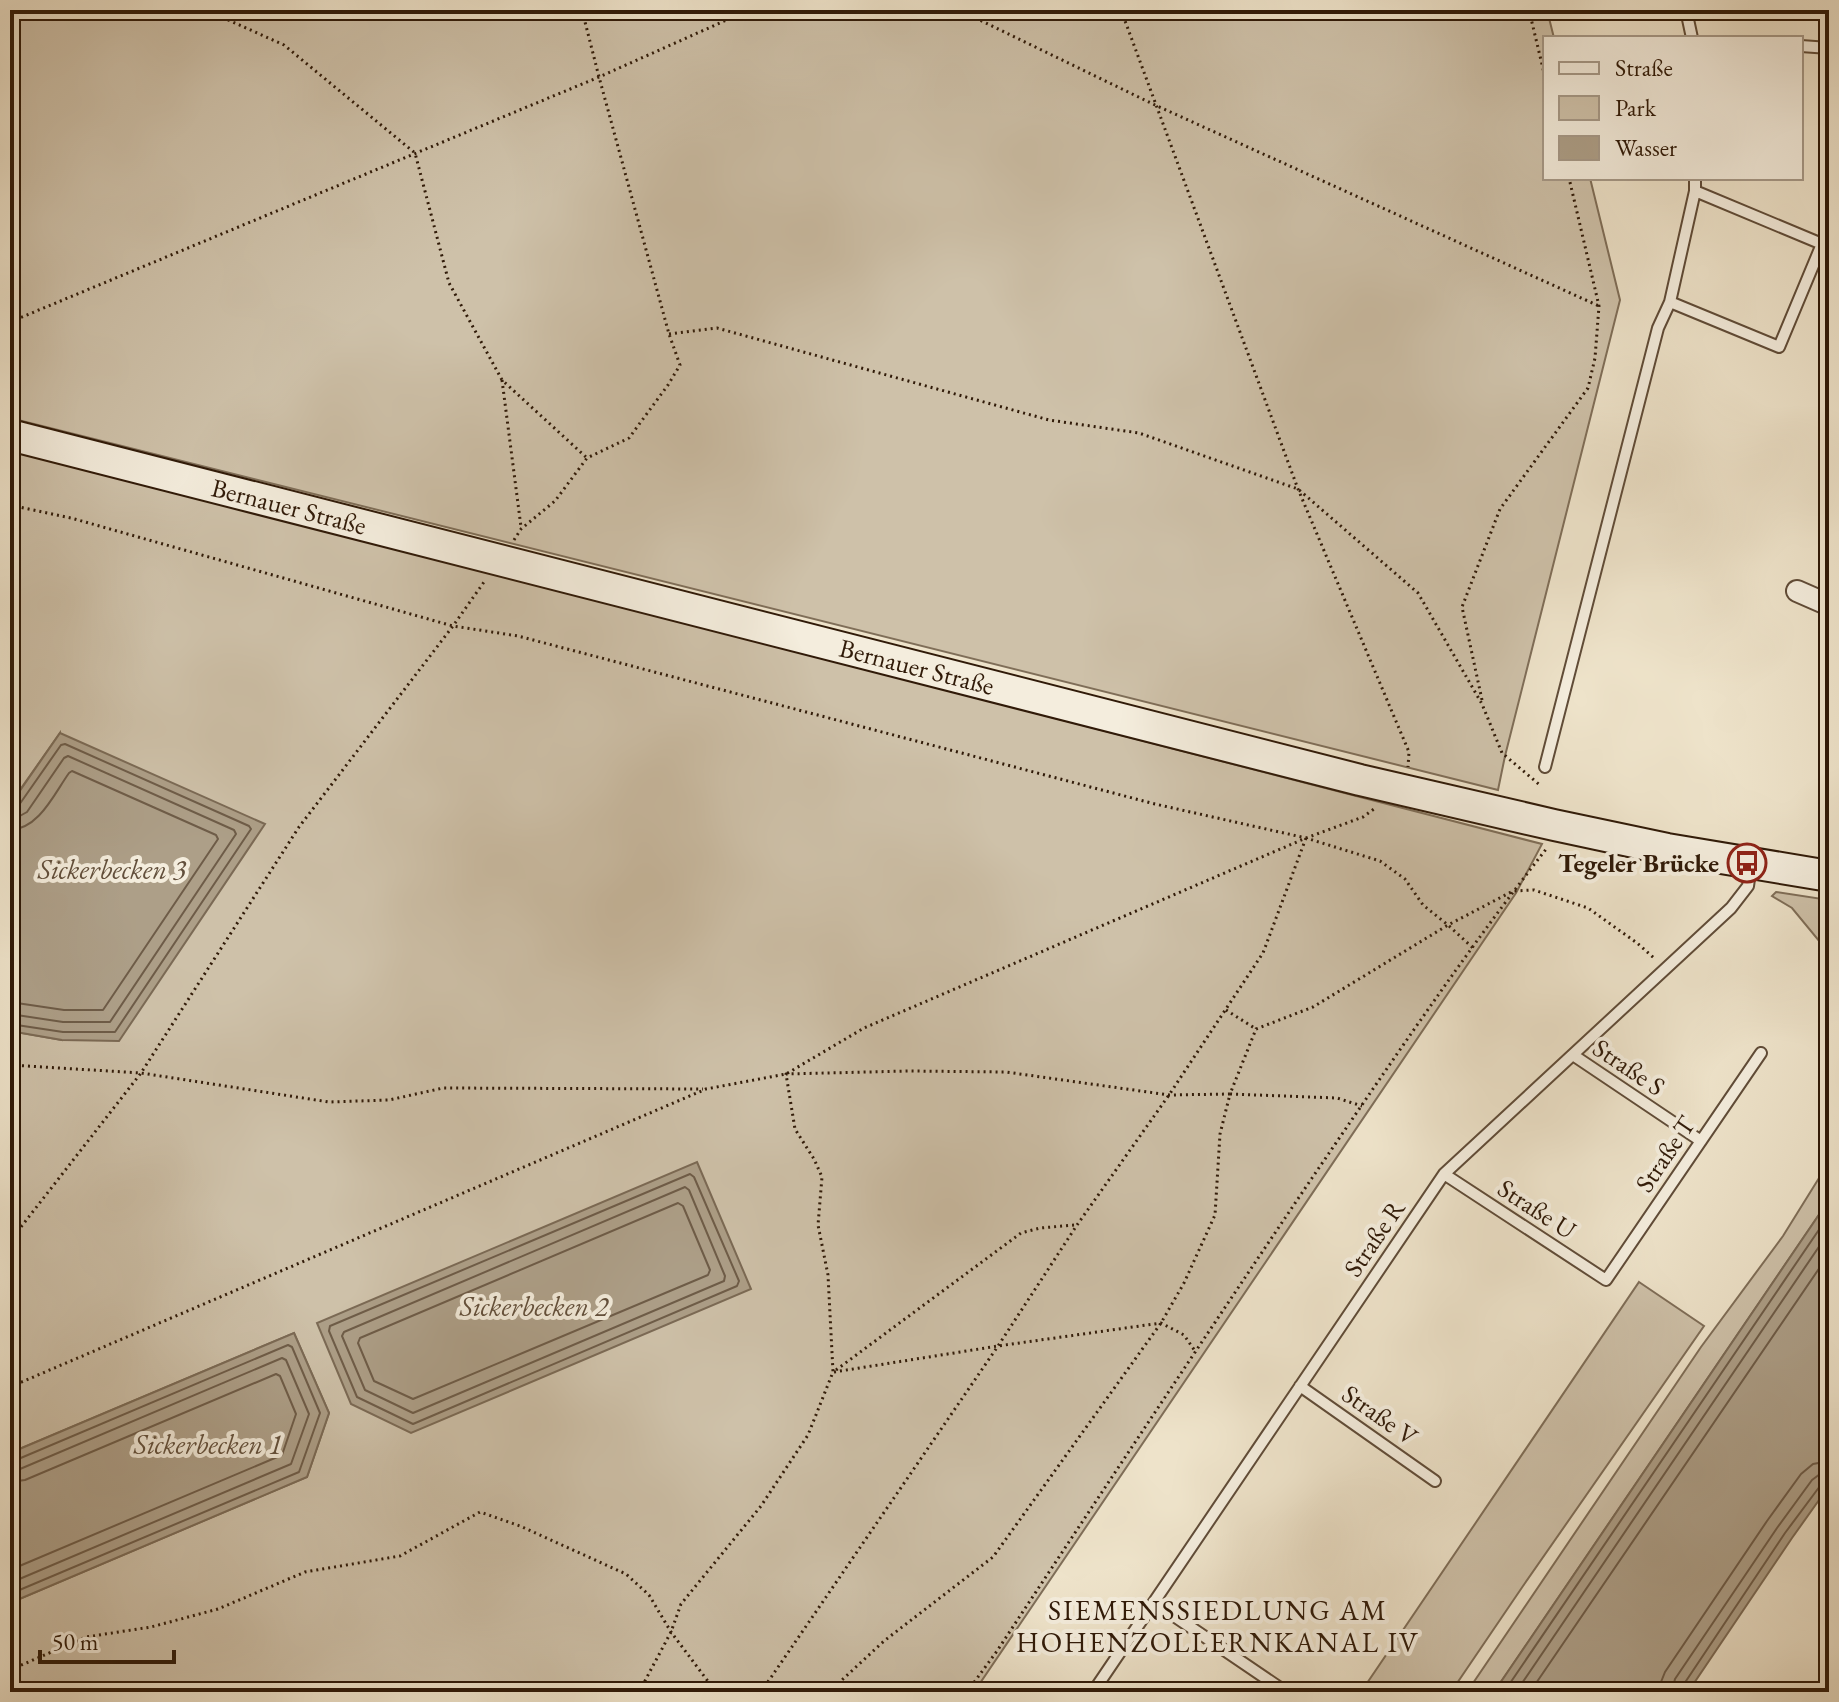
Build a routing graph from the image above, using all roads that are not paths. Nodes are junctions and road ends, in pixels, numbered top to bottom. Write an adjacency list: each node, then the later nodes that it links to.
1 (1686, 10): 2 (lane)
2 (1692, 36)
3 (1803, 46): 4 (lane)
4 (1829, 48)
5 (1695, 180): 6 (lane)
6 (1695, 191): 7 (lane); 7 (lane)
7 (1670, 302): 11 (lane)
8 (10, 435): 12 (main road, Bernauer Straße)
9 (1797, 591): 10 (street)
10 (1829, 605)
11 (1545, 767)
12 (1751, 864): 13 (main road, Bernauer Straße); 15 (lane, Straße R)
13 (1829, 876)
14 (1761, 1053): 16 (lane, Straße T)
15 (1573, 1055): 16 (lane, Straße S); 17 (lane, Straße R)
16 (1701, 1141): 18 (lane, Straße T)
17 (1444, 1174): 18 (lane, Straße U); 19 (lane, Straße R)
18 (1606, 1280)
19 (1300, 1386): 20 (lane, Straße V); 21 (lane, Straße R)
20 (1435, 1481)
21 (1155, 1603): 22 (lane, Straße R); 23 (lane)
22 (1093, 1692)
23 (1286, 1692)

